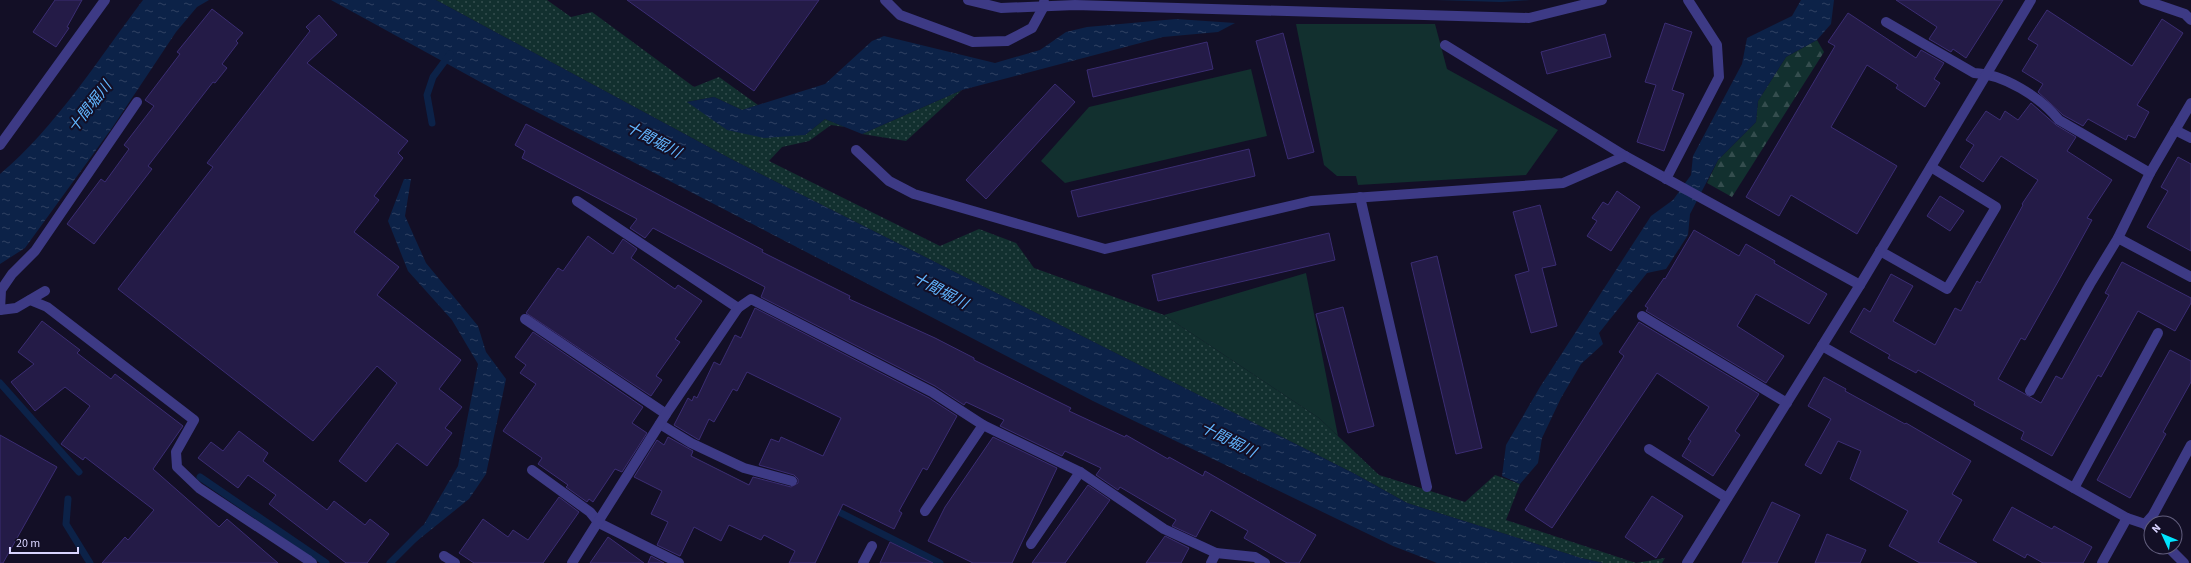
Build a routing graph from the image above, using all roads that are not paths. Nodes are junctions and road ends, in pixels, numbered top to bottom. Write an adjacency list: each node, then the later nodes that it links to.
1 (106, 0): 17 (street)
2 (885, 0): 8 (street)
3 (968, 0): 8 (street)
4 (1602, 0): 8 (street)
5 (1688, 0): 22 (street)
6 (2031, 0): 12 (street)
7 (2144, 0): 9 (street)
8 (1044, 3)
9 (2191, 20)
10 (1886, 22): 12 (street)
11 (1445, 46): 19 (street)
12 (1987, 73): 20 (street); 21 (street)
13 (137, 102): 32 (street)
14 (2191, 103): 15 (street)
15 (2175, 130): 16 (street); 21 (street)
16 (2191, 138)
17 (0, 145)
18 (856, 150): 23 (street)
19 (1625, 156): 22 (street); 23 (street)
20 (1931, 167): 26 (street); 26 (street)
21 (2150, 173): 25 (street)
22 (1666, 179): 28 (street)
23 (1360, 197): 47 (street)
24 (577, 201): 31 (street)
25 (2118, 238): 27 (street); 37 (street)
26 (1880, 251): 28 (street)
27 (2191, 277)
28 (1860, 285): 36 (street)
29 (45, 291): 30 (street)
30 (30, 300): 32 (street); 60 (street)
31 (738, 308): 39 (street); 41 (street)
32 (0, 310)
33 (1642, 316): 38 (street)
34 (525, 319): 39 (street)
35 (2158, 333): 48 (street)
36 (1822, 346): 38 (street); 48 (street)
37 (2030, 391)
38 (1787, 403): 49 (street)
39 (666, 414): 40 (street)
40 (660, 424): 46 (street); 53 (street)
41 (983, 425): 45 (street); 50 (street)
42 (2191, 445): 51 (street)
43 (1649, 449): 49 (street)
44 (532, 470): 53 (street)
45 (1080, 472): 55 (street); 57 (street)
46 (792, 481)
47 (1427, 487)
48 (2074, 488): 52 (street)
49 (1727, 498): 67 (street)
50 (925, 511)
51 (2153, 515)
52 (2126, 518): 54 (street); 68 (street)
53 (599, 522): 62 (street); 63 (street)
54 (2143, 525)
55 (1031, 544)
56 (872, 546): 64 (street)
57 (1216, 553): 65 (street); 66 (street)
58 (2176, 555): 69 (street)
59 (444, 556): 61 (street)
60 (310, 562)
61 (455, 563)
62 (572, 563)
63 (679, 563)
64 (863, 563)
65 (1211, 563)
66 (1265, 563)
67 (1687, 563)
68 (2102, 563)
69 (2184, 563)

